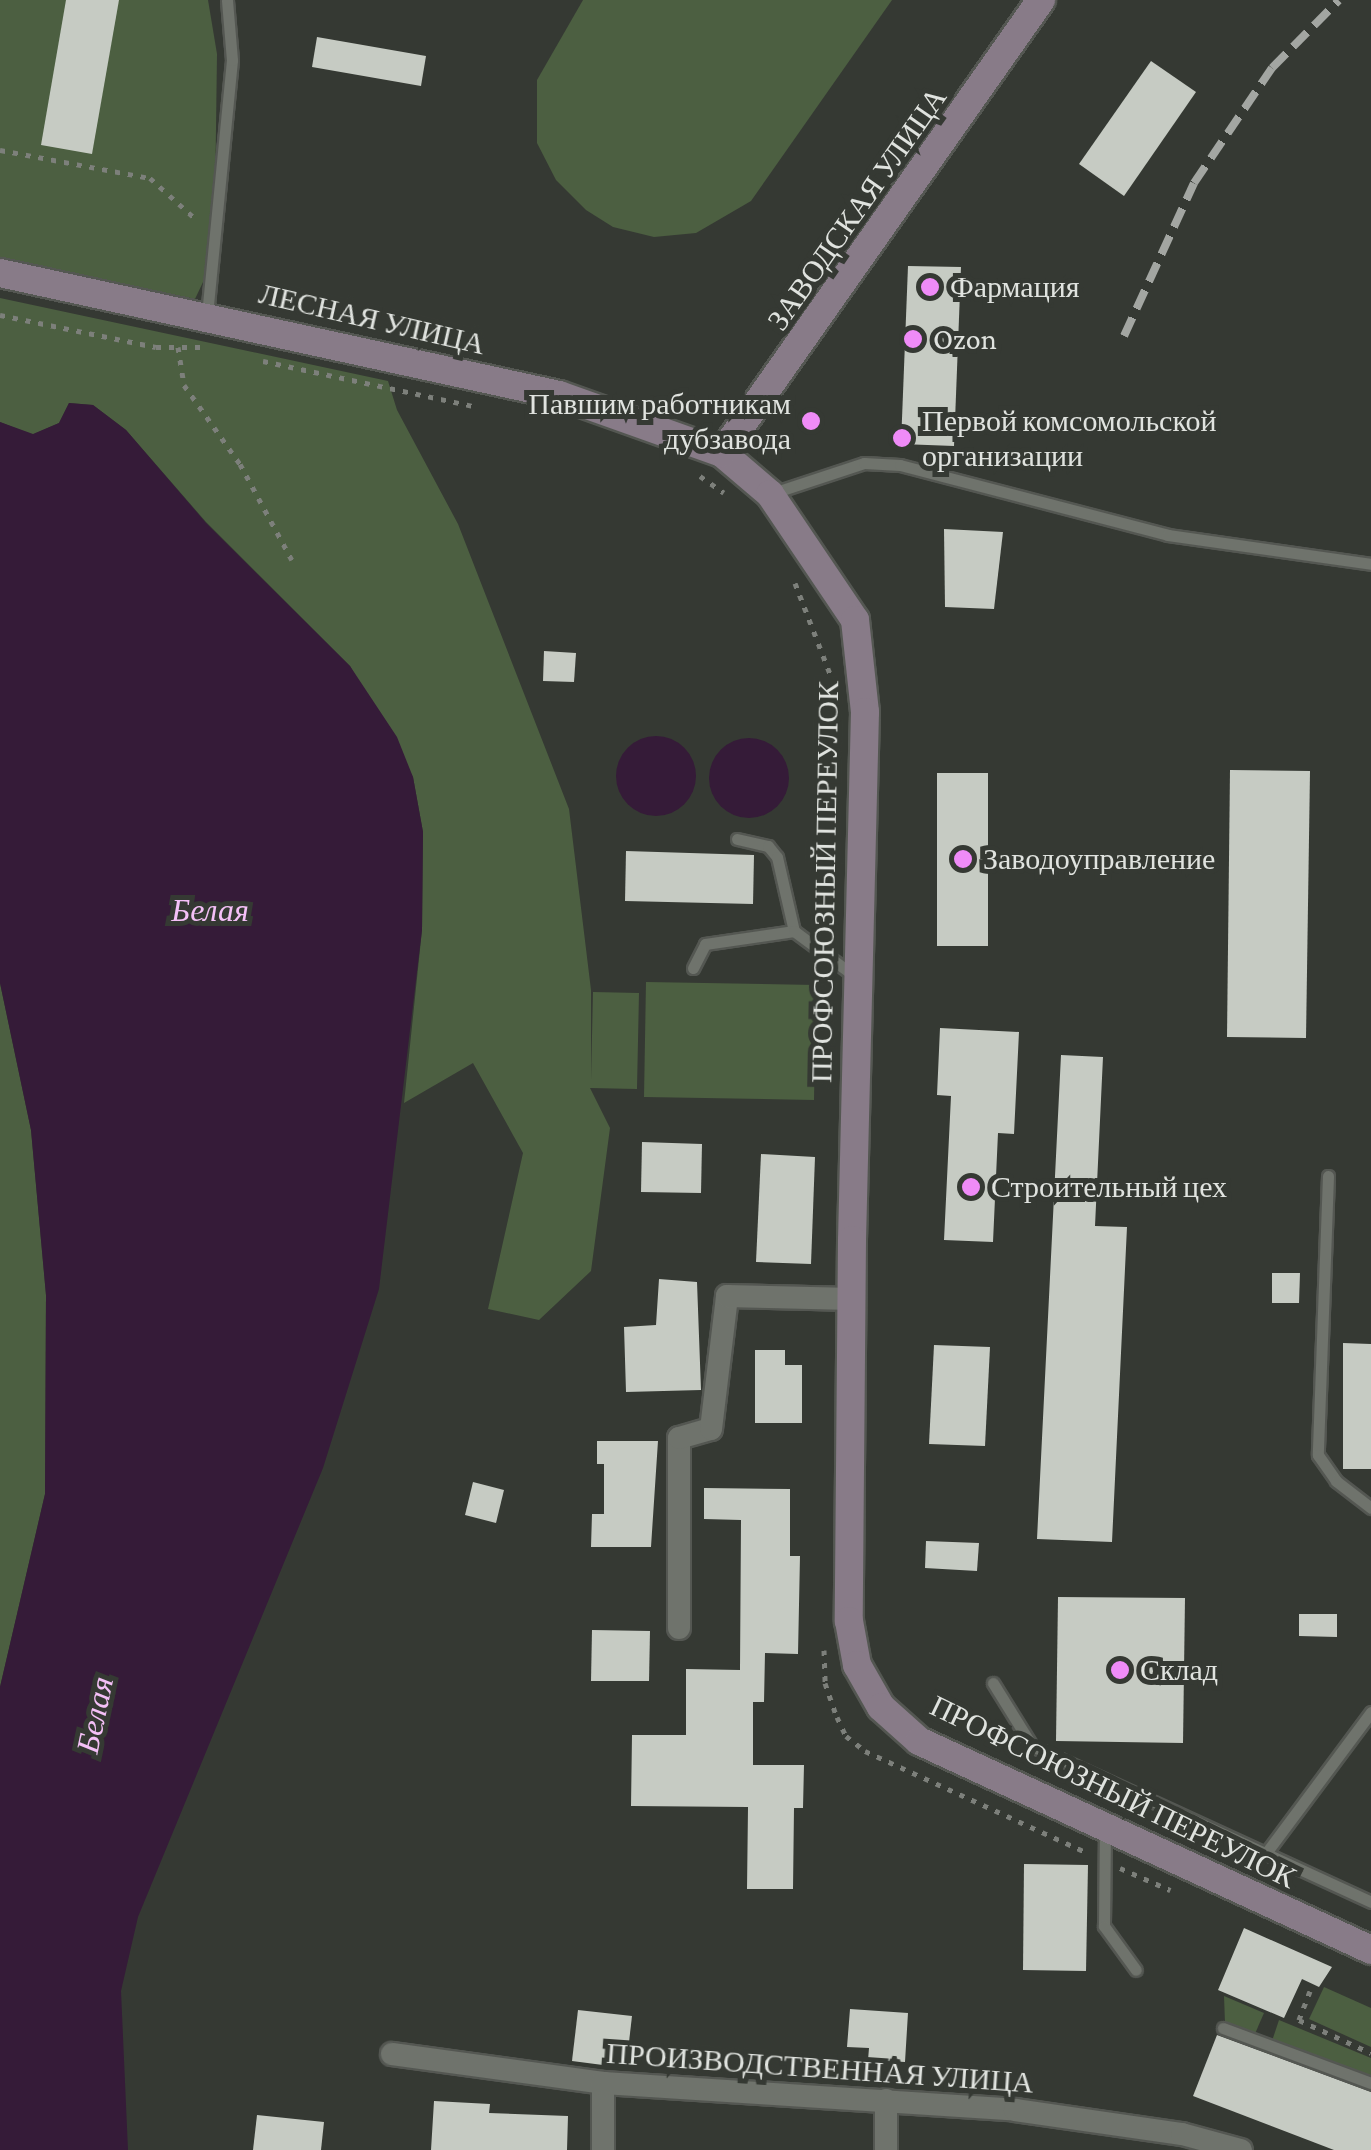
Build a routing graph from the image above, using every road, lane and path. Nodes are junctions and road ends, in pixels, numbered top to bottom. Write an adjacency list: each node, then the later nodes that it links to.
1 (227, 0): 4 (lane)
2 (1042, 0): 12 (main road, ЗАВОДСКАЯ УЛИЦА)
3 (0, 150): 4 (path)
4 (218, 239): 6 (lane)
5 (0, 273): 6 (main road, ЛЕСНАЯ УЛИЦА)
6 (207, 315): 12 (main road, ЛЕСНАЯ УЛИЦА)
7 (0, 316): 8 (path)
8 (178, 347): 9 (path); 16 (path)
9 (216, 348)
10 (249, 356): 11 (path)
11 (486, 409)
12 (722, 453): 14 (main road, ПРОФСОЮЗНЫЙ ПЕРЕУЛОК)
13 (698, 474): 15 (path)
14 (770, 494): 17 (lane); 23 (main road, ПРОФСОЮЗНЫЙ ПЕРЕУЛОК)
15 (734, 500)
16 (292, 560)
17 (1371, 564)
18 (790, 574): 19 (path)
19 (834, 791)
20 (738, 839): 21 (lane)
21 (794, 931): 22 (lane); 23 (lane)
22 (693, 968)
23 (858, 979): 25 (main road, ПРОФСОЮЗНЫЙ ПЕРЕУЛОК)
24 (1328, 1176): 26 (lane)
25 (852, 1300): 27 (street); 31 (main road, ПРОФСОЮЗНЫЙ ПЕРЕУЛОК)
26 (1371, 1508)
27 (679, 1628)
28 (824, 1646): 33 (path)
29 (993, 1683): 32 (lane)
30 (1371, 1712): 32 (lane)
31 (1105, 1828): 33 (lane); 36 (main road, ПРОФСОЮЗНЫЙ ПЕРЕУЛОК)
32 (1266, 1854): 35 (lane)
33 (1105, 1860): 34 (path); 37 (lane)
34 (1183, 1896)
35 (1371, 1902)
36 (1371, 1950)
37 (1136, 1970)
38 (1310, 1991): 40 (path)
39 (1223, 2028): 43 (lane)
40 (1371, 2053)
41 (392, 2054): 42 (street, ПРОИЗВОДСТВЕННАЯ УЛИЦА)
42 (603, 2083): 44 (street, ПРОИЗВОДСТВЕННАЯ УЛИЦА); 45 (street)
43 (1371, 2083)
44 (886, 2100): 46 (street); 47 (street, ПРОИЗВОДСТВЕННАЯ УЛИЦА)
45 (604, 2150)
46 (886, 2150)
47 (1241, 2150)

